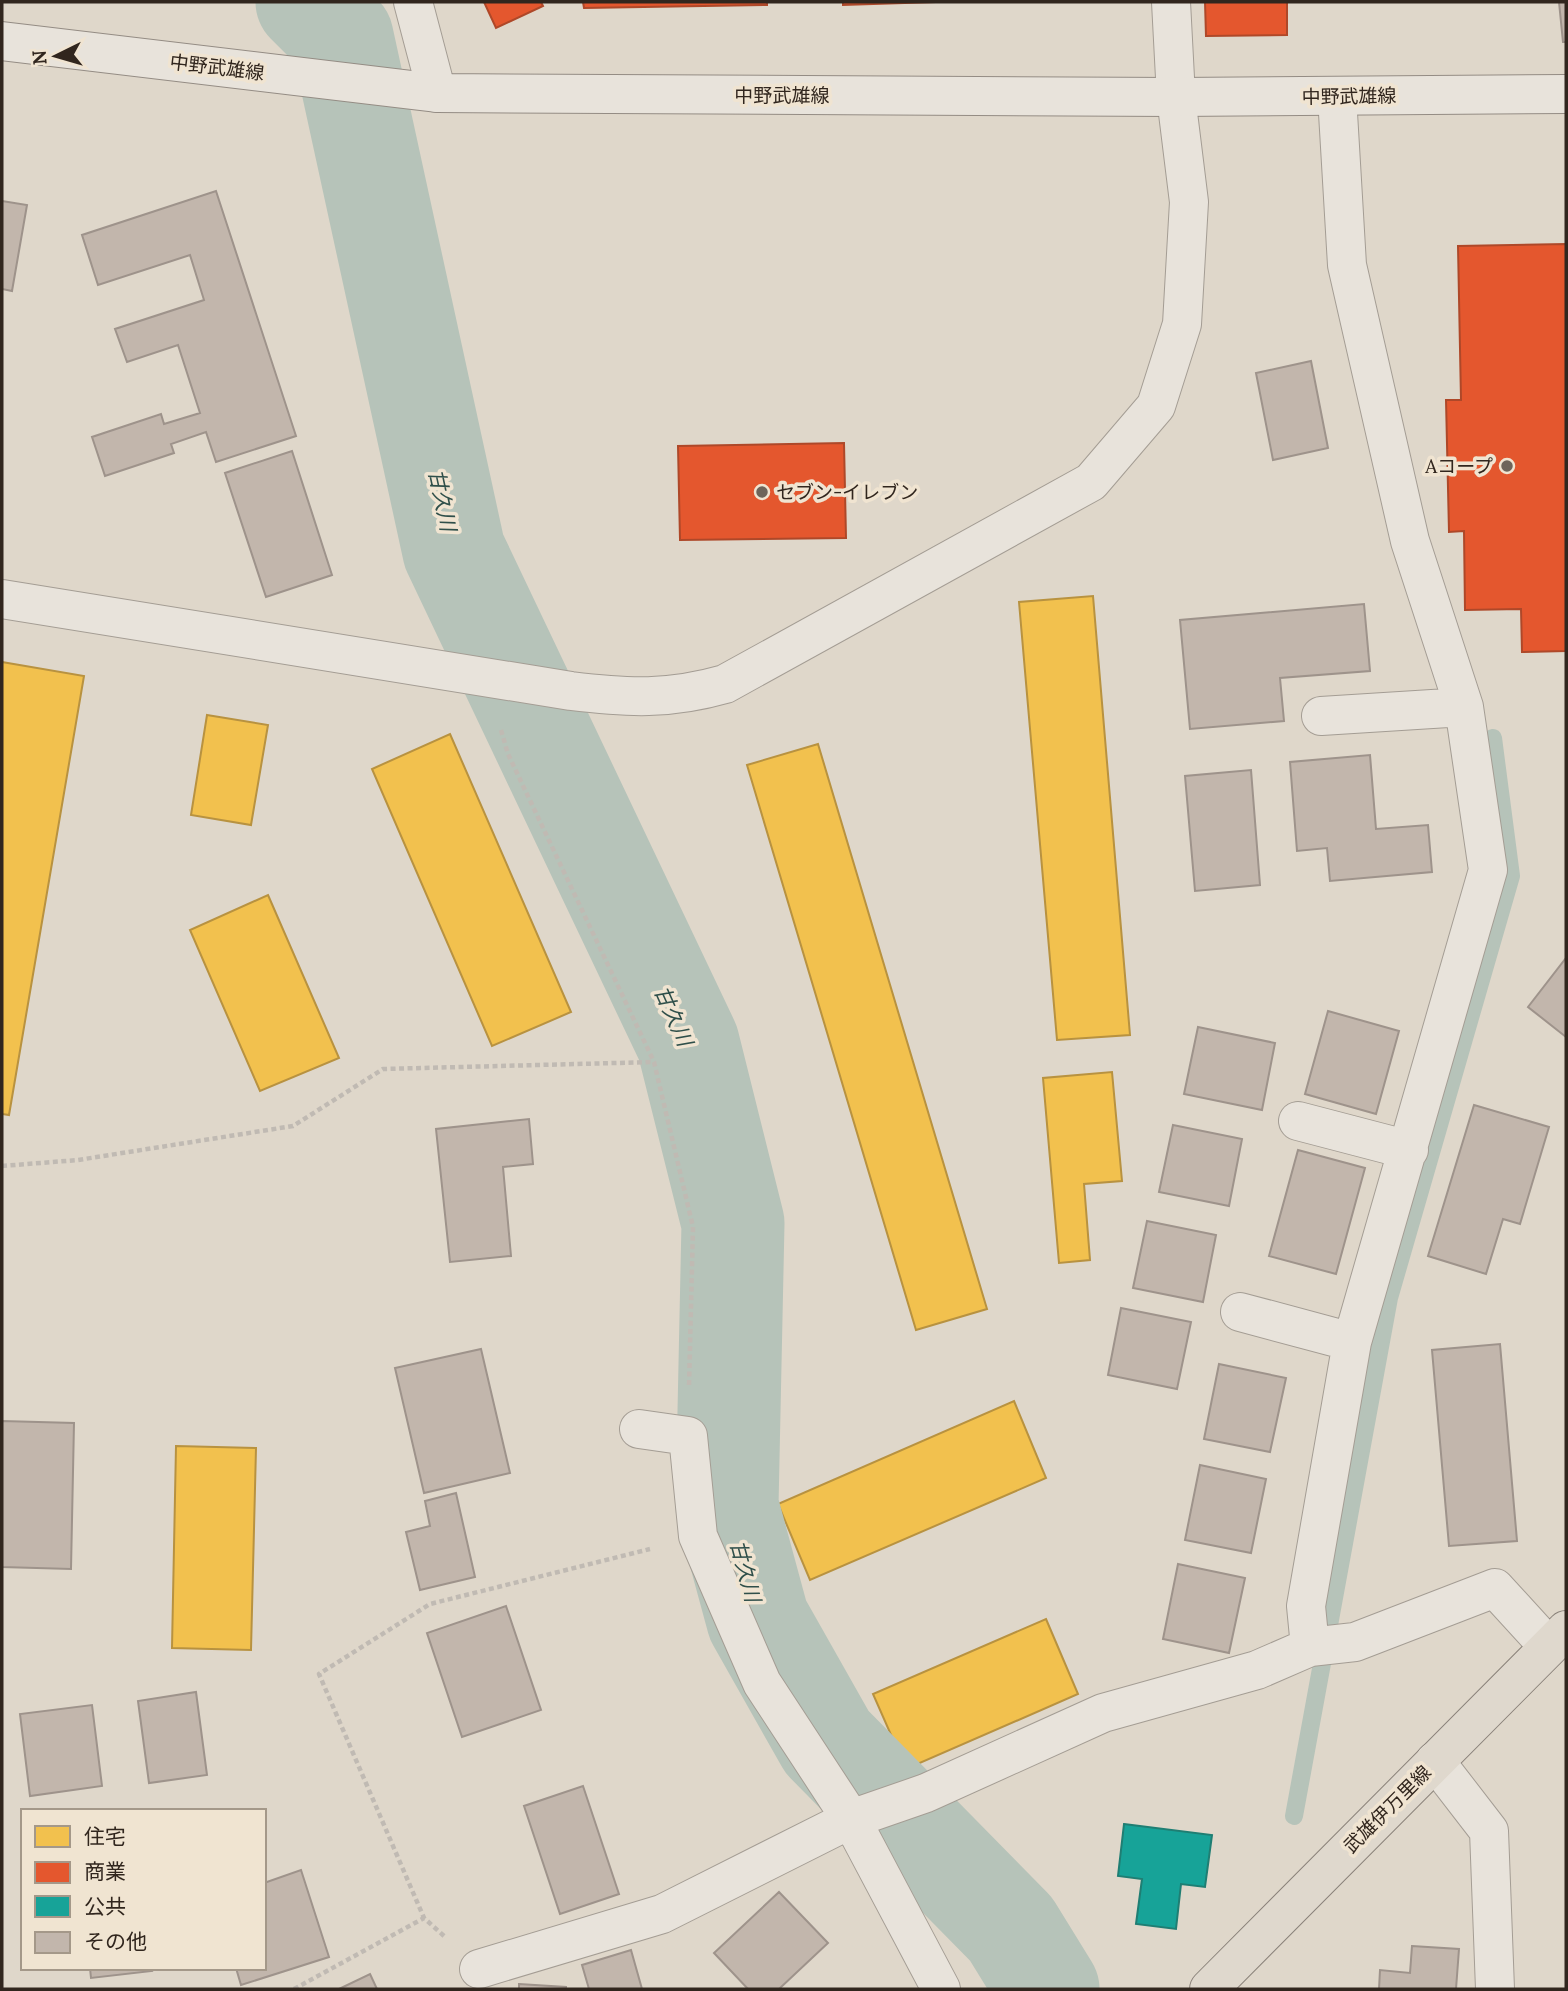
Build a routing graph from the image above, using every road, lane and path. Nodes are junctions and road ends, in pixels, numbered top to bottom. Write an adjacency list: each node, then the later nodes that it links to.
1 (413, 2): 4 (street)
2 (1171, 2): 7 (street)
3 (2, 41): 4 (street, 中野武雄線)
4 (438, 93): 7 (street, 中野武雄線)
5 (1566, 94): 6 (street, 中野武雄線)
6 (1337, 96): 7 (street, 中野武雄線); 10 (street)
7 (1176, 97): 9 (street)
8 (2, 599): 9 (street)
9 (487, 678): 12 (path)
10 (1464, 707): 11 (street); 14 (street)
11 (1321, 716)
12 (654, 1062): 15 (path); 19 (path)
13 (1298, 1121): 14 (street)
14 (1409, 1150): 17 (street)
15 (2, 1166)
16 (1240, 1312): 17 (street)
17 (1352, 1342): 22 (street)
18 (639, 1429): 19 (street)
19 (688, 1436): 20 (street)
20 (698, 1536): 24 (street); 25 (path)
21 (1557, 1638): 22 (street); 23 (main road, 武雄伊万里線)
22 (1310, 1647): 24 (street)
23 (1435, 1761): 29 (main road, 武雄伊万里線); 30 (street)
24 (851, 1819): 26 (street); 28 (street)
25 (424, 1918): 26 (path); 27 (path)
26 (479, 1969)
27 (293, 1989)
28 (941, 1989)
29 (1209, 1989)
30 (1494, 1989)

